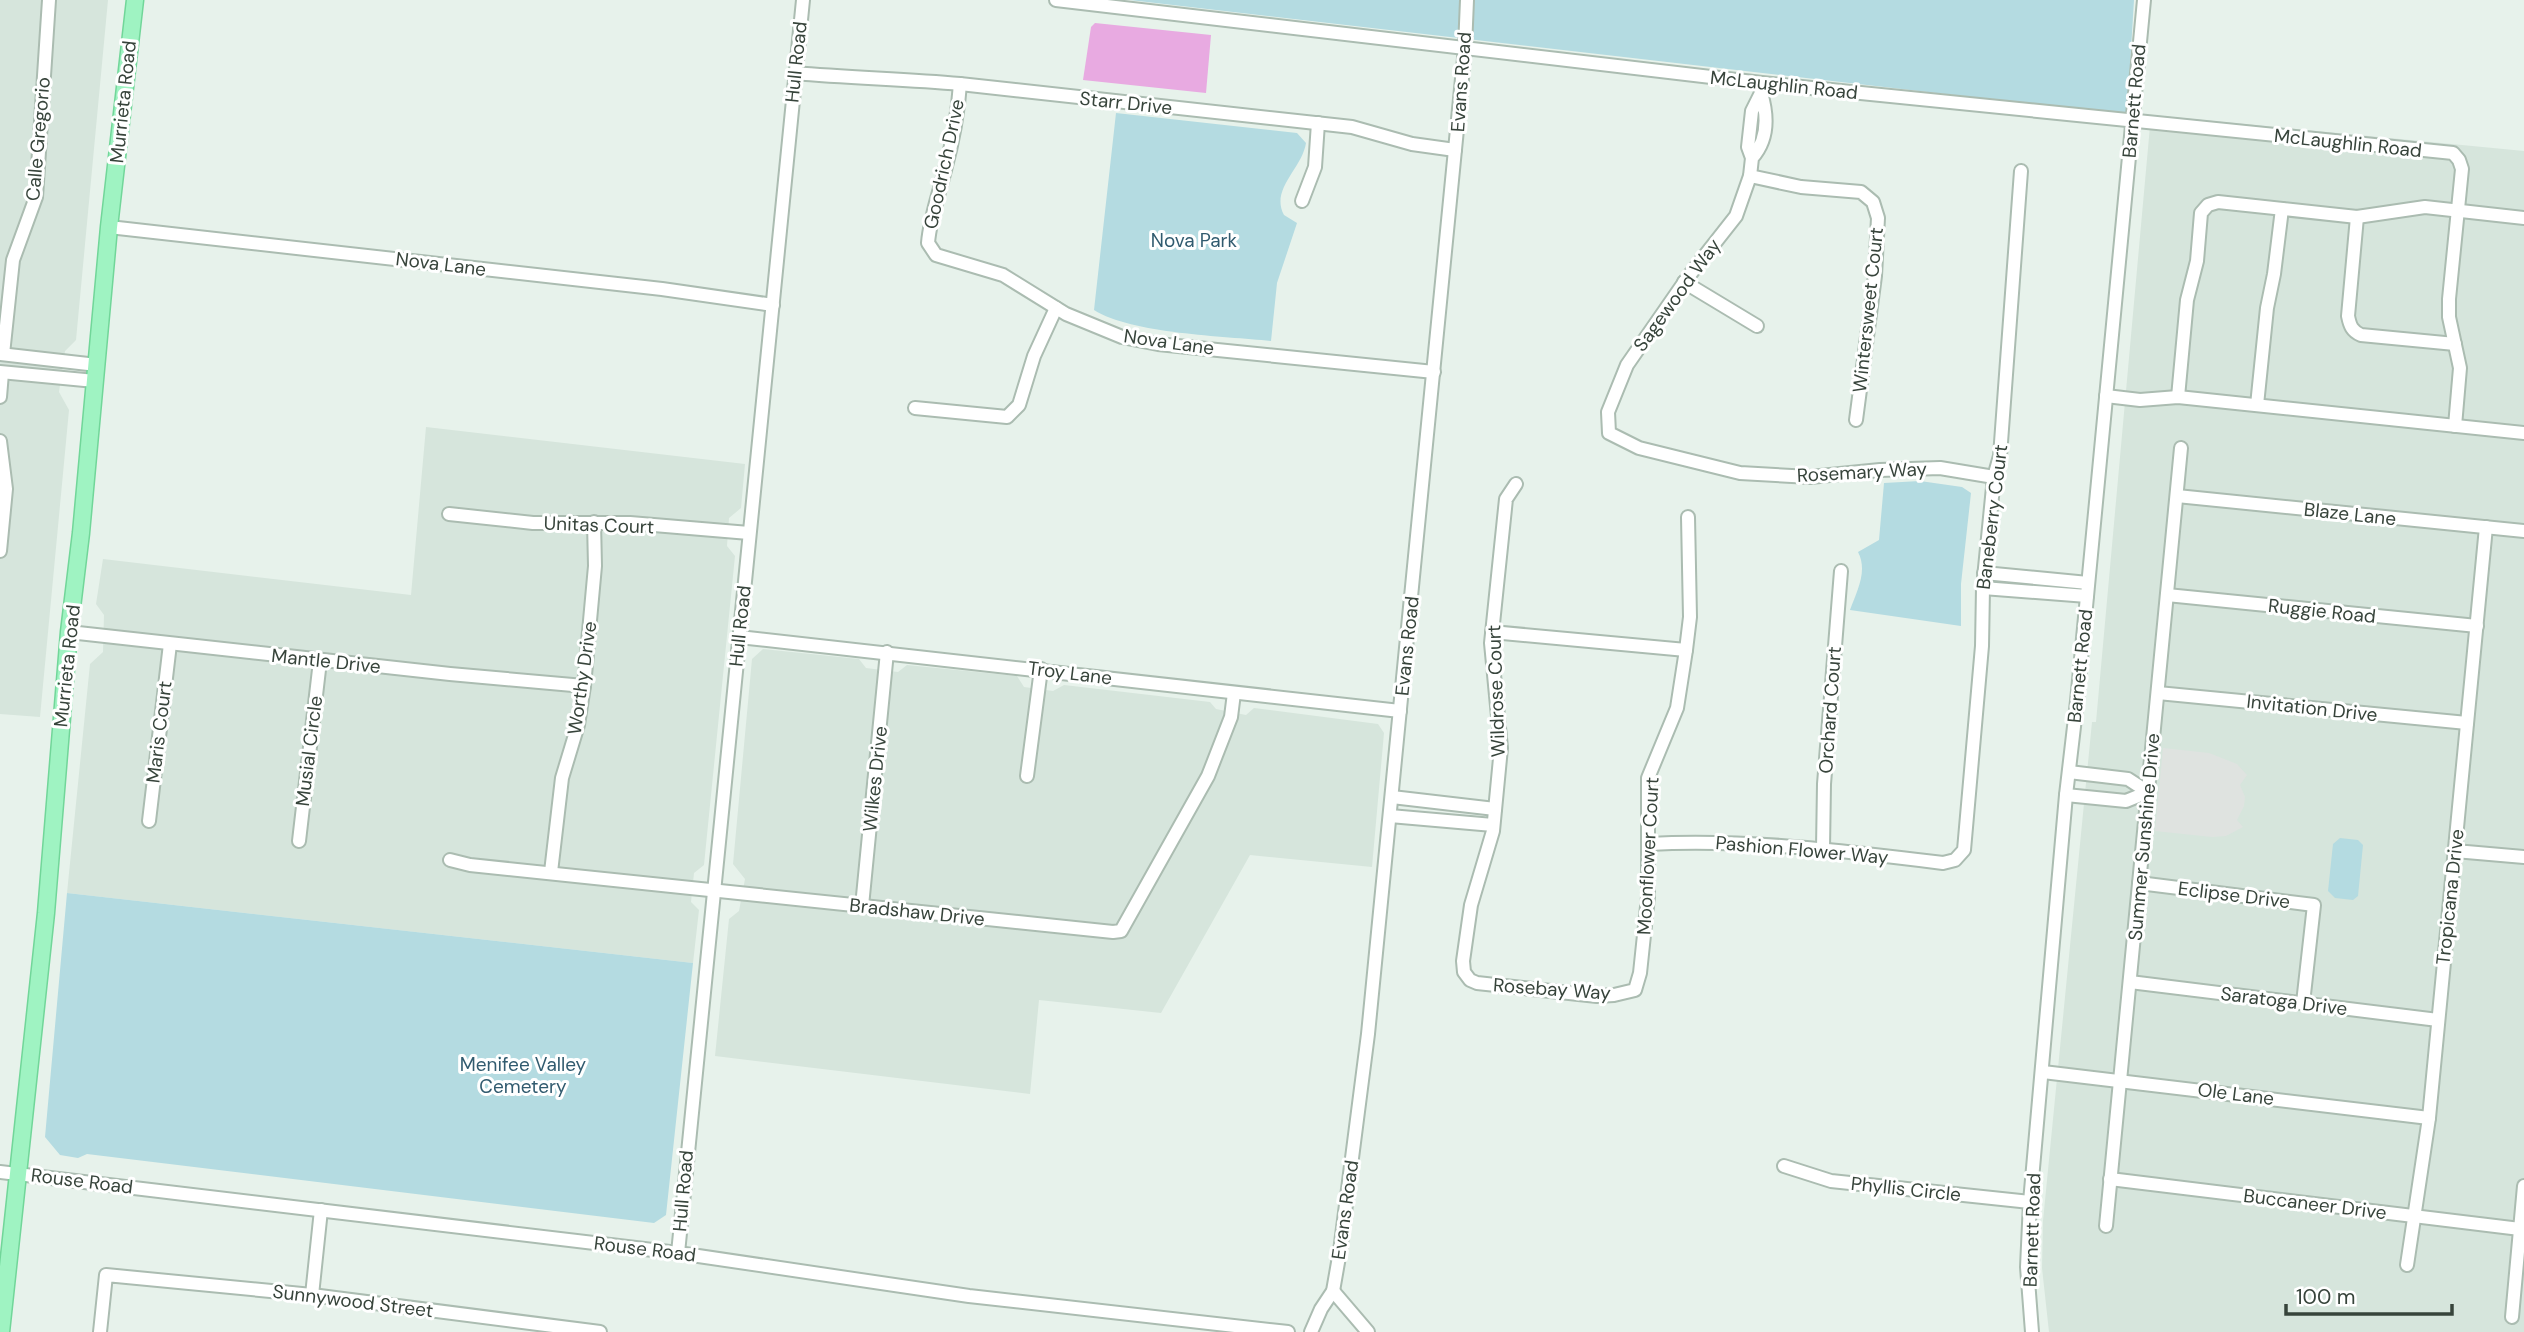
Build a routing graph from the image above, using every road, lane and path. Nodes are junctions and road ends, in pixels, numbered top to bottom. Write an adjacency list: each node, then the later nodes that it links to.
1 (49, 0): 28 (street, Calle Gregorio)
2 (135, 0): 21 (main road, Murrieta Road)
3 (803, 0): 8 (street, Hull Road)
4 (1056, 0): 7 (street, McLaughlin Road)
5 (1466, 0): 7 (street, Evans Road)
6 (2144, 0): 11 (street, Barnett Road)
7 (1465, 48): 10 (street, McLaughlin Road); 13 (street, Evans Road)
8 (795, 73): 9 (street, Starr Drive); 24 (street, Hull Road)
9 (960, 84): 12 (street, Starr Drive); 22 (street, Goodrich Drive)
10 (1762, 88): 11 (street, McLaughlin Road); 15 (street, Sagewood Way)
11 (2132, 121): 18 (street, McLaughlin Road); 32 (street, Barnett Road)
12 (1318, 123): 13 (street, Starr Drive); 16 (street)
13 (1455, 150): 30 (street, Evans Road)
14 (2021, 171): 43 (street, Baneberry Court)
15 (1750, 176): 23 (street, Sagewood Way); 37 (street, Wintersweet Court)
16 (1302, 201)
17 (2282, 209): 19 (street); 34 (street); 35 (street)
18 (2458, 210): 19 (street); 20 (street); 27 (street)
19 (2357, 217): 27 (street)
20 (2524, 218)
21 (109, 227): 24 (street, Nova Lane); 31 (main road, Murrieta Road)
22 (928, 243): 25 (street, Nova Lane)
23 (1684, 282): 26 (street); 39 (street, Sagewood Way)
24 (773, 305): 52 (street, Hull Road)
25 (1056, 308): 30 (street, Nova Lane); 36 (street)
26 (1757, 326)
27 (2455, 344): 38 (street)
28 (2, 354): 31 (street)
29 (1, 372): 31 (street); 33 (street)
30 (1434, 372): 71 (street, Evans Road)
31 (96, 373): 60 (main road, Murrieta Road)
32 (2106, 396): 34 (street); 57 (street, Barnett Road)
33 (0, 397)
34 (2178, 397): 35 (street)
35 (2257, 405): 38 (street)
36 (915, 408)
37 (1856, 420)
38 (2455, 426): 40 (street)
39 (1609, 433): 43 (street, Rosemary Way)
40 (2524, 433)
41 (0, 441): 51 (street)
42 (2181, 448): 45 (street, Summer Sunshine Drive)
43 (1994, 477): 55 (street, Baneberry Court)
44 (1516, 484): 61 (street, Wildrose Court)
45 (2177, 496): 49 (street, Blaze Lane); 58 (street, Summer Sunshine Drive)
46 (449, 514): 48 (street, Unitas Court)
47 (1688, 517): 64 (street, Moonflower Court)
48 (594, 522): 52 (street, Unitas Court); 68 (street, Worthy Drive)
49 (2486, 527): 50 (street, Blaze Lane); 59 (street, Tropicana Drive)
50 (2524, 531)
51 (1, 533): 53 (street)
52 (749, 533): 62 (street, Hull Road)
53 (0, 551)
54 (1841, 571): 84 (street, Orchard Court)
55 (1984, 573): 56 (street, Baneberry Court); 57 (street)
56 (1983, 587): 57 (street); 88 (street, Baneberry Court)
57 (2088, 589): 73 (street, Barnett Road)
58 (2167, 595): 59 (street, Ruggie Road); 70 (street, Summer Sunshine Drive)
59 (2477, 626): 72 (street, Tropicana Drive)
60 (69, 632): 63 (street, Mantle Drive); 102 (main road, Murrieta Road)
61 (1492, 632): 64 (street); 78 (street, Wildrose Court)
62 (739, 637): 65 (street, Troy Lane); 91 (street, Hull Road)
63 (170, 644): 66 (street, Mantle Drive); 80 (street, Maris Court)
64 (1686, 650): 83 (street, Moonflower Court)
65 (887, 652): 67 (street, Troy Lane); 92 (street, Wilkes Drive)
66 (320, 661): 68 (street, Mantle Drive); 82 (street, Musial Circle)
67 (1041, 669): 69 (street, Troy Lane); 74 (street)
68 (584, 685): 89 (street, Worthy Drive)
69 (1234, 692): 71 (street, Troy Lane); 92 (street, Bradshaw Drive)
70 (2158, 693): 72 (street, Invitation Drive); 75 (street, Summer Sunshine Drive)
71 (1400, 711): 77 (street, Evans Road)
72 (2467, 723): 85 (street, Tropicana Drive)
73 (2068, 772): 75 (street); 76 (street, Barnett Road)
74 (1027, 776)
75 (2148, 792): 76 (street); 90 (street, Summer Sunshine Drive)
76 (2066, 795): 98 (street, Barnett Road)
77 (1392, 797): 78 (street); 79 (street, Evans Road)
78 (1495, 809): 81 (street, Wildrose Court)
79 (1390, 816): 81 (street); 112 (street, Evans Road)
80 (149, 821)
81 (1493, 825): 93 (street, Wildrose Court)
82 (299, 841)
83 (1649, 844): 84 (street, Pashion Flower Way); 95 (street, Moonflower Court)
84 (1823, 848): 88 (street, Pashion Flower Way)
85 (2455, 851): 86 (street); 97 (street, Tropicana Drive)
86 (2524, 857)
87 (450, 860): 89 (street, Bradshaw Drive)
88 (1955, 860)
89 (551, 872): 91 (street, Bradshaw Drive)
90 (2139, 883): 94 (street, Summer Sunshine Drive); 96 (street, Eclipse Drive)
91 (712, 891): 92 (street, Bradshaw Drive); 110 (street, Hull Road)
92 (862, 906)
93 (1469, 980): 95 (street, Rosebay Way)
94 (2130, 982): 96 (street, Saratoga Drive); 99 (street, Summer Sunshine Drive)
95 (1635, 990)
96 (2303, 1003): 97 (street, Saratoga Drive)
97 (2438, 1020): 100 (street, Tropicana Drive)
98 (2043, 1072): 99 (street, Ole Lane); 105 (street, Barnett Road)
99 (2120, 1080): 100 (street, Ole Lane); 103 (street, Summer Sunshine Drive)
100 (2429, 1118): 107 (street, Tropicana Drive)
101 (1784, 1167): 105 (street, Phyllis Circle)
102 (8, 1173): 106 (street, Rouse Road); 116 (main road, Murrieta Road)
103 (2110, 1179): 107 (street, Buccaneer Drive); 108 (street, Summer Sunshine Drive)
104 (2524, 1186): 109 (street)
105 (2030, 1202): 122 (street, Barnett Road)
106 (321, 1210): 110 (street, Rouse Road); 113 (street)
107 (2413, 1216): 109 (street, Buccaneer Drive); 111 (street, Tropicana Drive)
108 (2106, 1226)
109 (2520, 1229): 114 (street)
110 (678, 1253): 115 (street, Rouse Road)
111 (2407, 1265)
112 (1333, 1291): 120 (street, Evans Road); 121 (street)
113 (312, 1296): 117 (street, Sunnywood Street); 118 (street, Sunnywood Street)
114 (2512, 1317)
115 (1263, 1331): 119 (street, Rouse Road)
116 (1, 1332)
117 (100, 1332)
118 (600, 1332)
119 (1288, 1332)
120 (1311, 1332)
121 (1368, 1332)
122 (2032, 1332)

